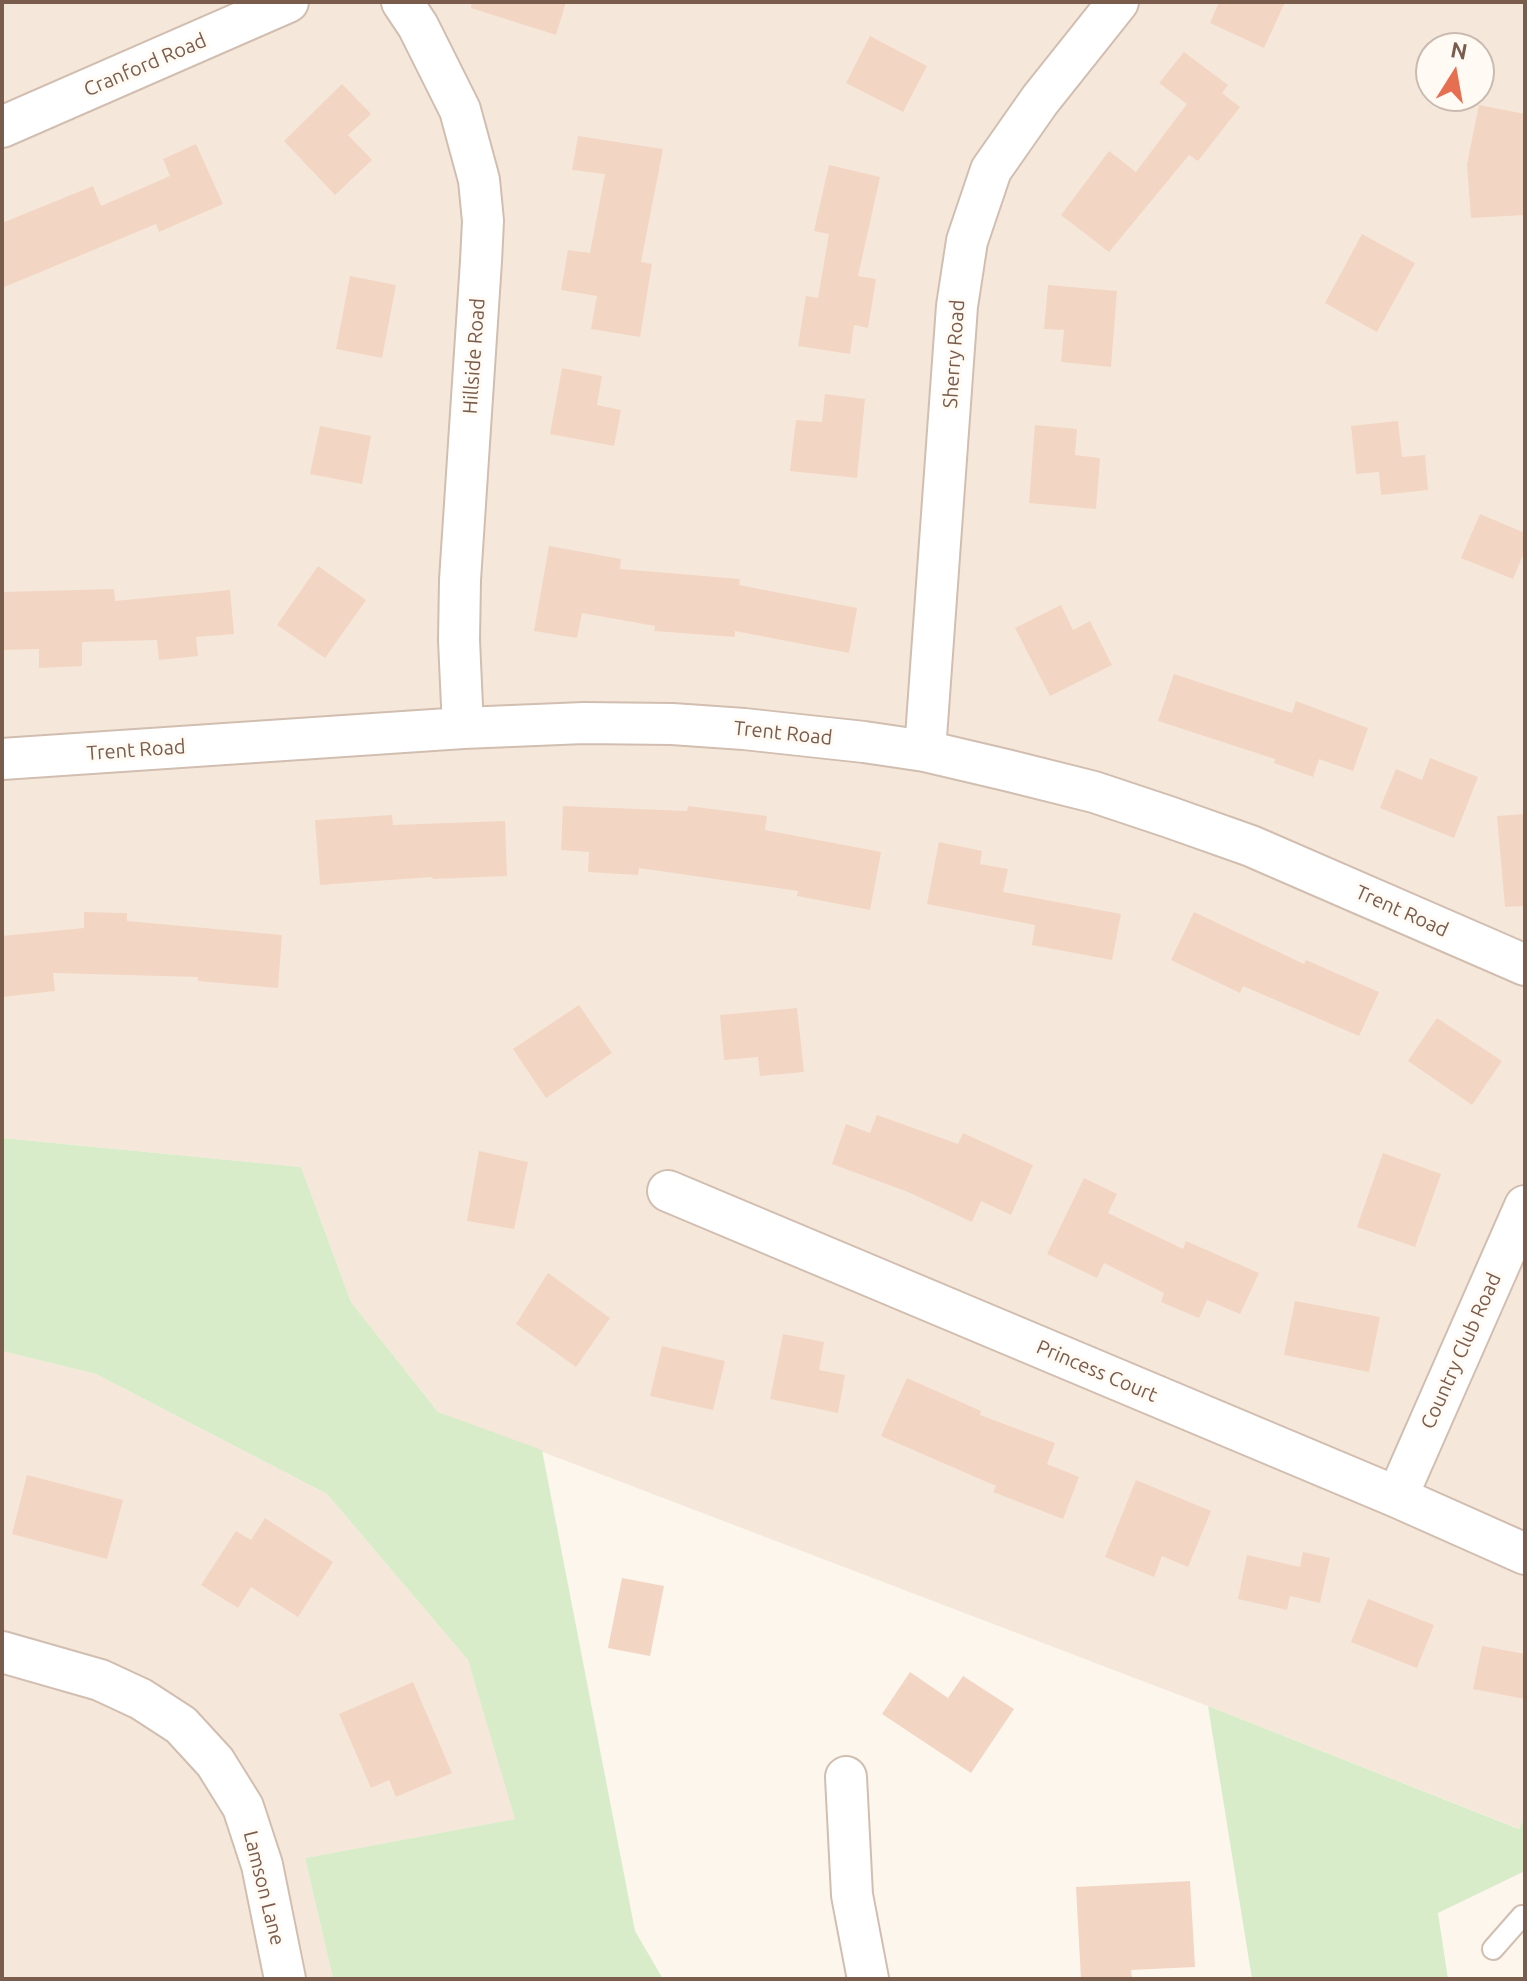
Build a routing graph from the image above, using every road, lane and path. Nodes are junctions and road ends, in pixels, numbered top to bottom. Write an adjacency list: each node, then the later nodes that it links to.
1 (288, 2): 4 (street, Cranford Road)
2 (402, 2): 5 (street, Hillside Road)
3 (1118, 2): 6 (street, Sherry Road)
4 (2, 127)
5 (463, 728): 6 (street, Trent Road); 7 (street, Trent Road)
6 (925, 751): 8 (street, Trent Road)
7 (2, 759)
8 (1525, 965)
9 (668, 1191): 11 (street, Princess Court)
10 (1525, 1206): 11 (street, Country Club Road)
11 (1397, 1497): 12 (street, Princess Court)
12 (1525, 1554)
13 (2, 1652): 17 (street, Lamson Lane)
14 (846, 1777): 18 (street)
15 (1525, 1916): 16 (lane)
16 (1493, 1949)
17 (285, 1979)
18 (868, 1979)

